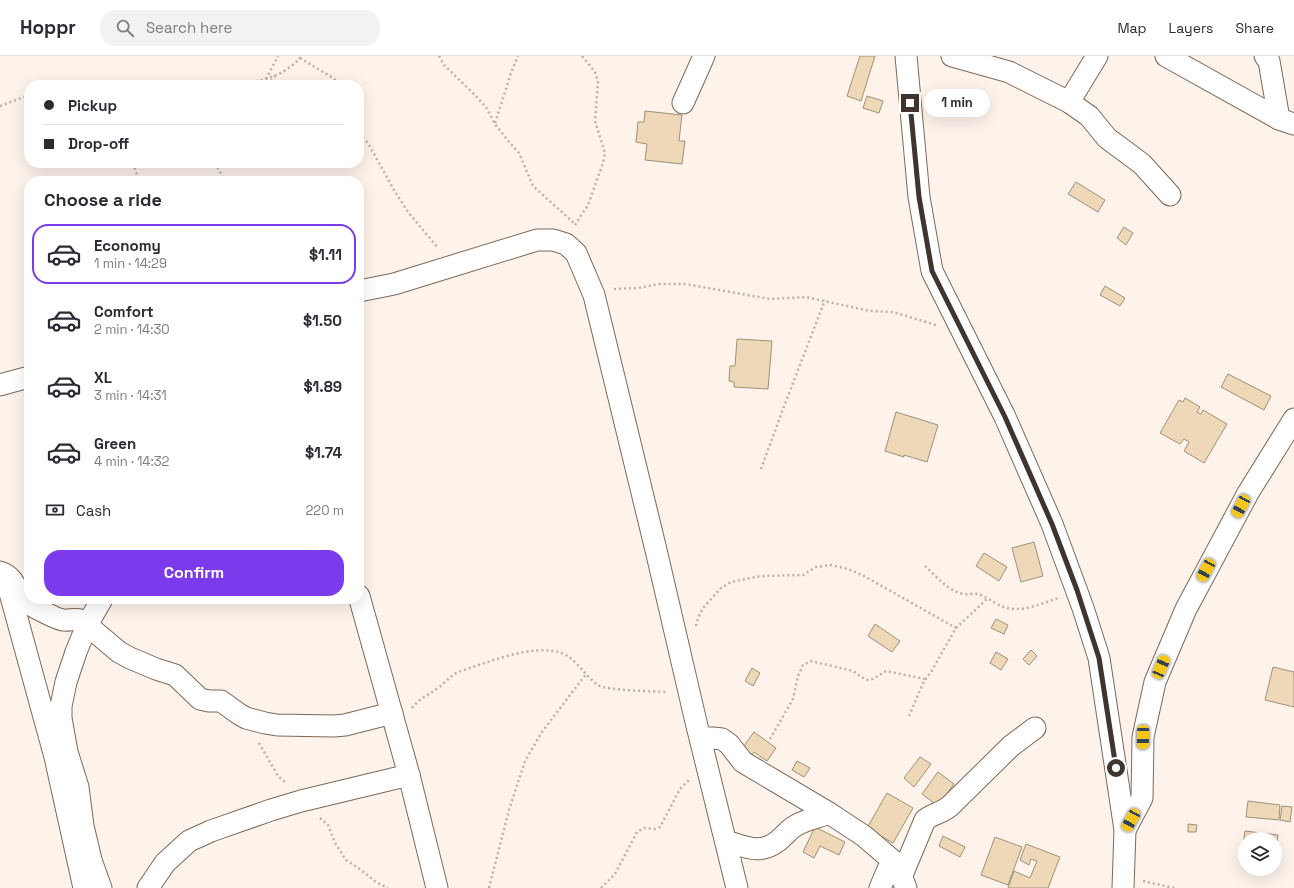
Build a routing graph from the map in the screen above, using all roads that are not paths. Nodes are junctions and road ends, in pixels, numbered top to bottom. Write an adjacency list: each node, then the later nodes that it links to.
1 (704, 56): 8 (street)
2 (906, 56): 26 (street)
3 (952, 56): 7 (street)
4 (1097, 56): 7 (street)
5 (1166, 56): 9 (street)
6 (1265, 56): 9 (street)
7 (1069, 102): 10 (street)
8 (683, 103)
9 (1287, 121)
10 (1170, 195)
11 (364, 290): 23 (street)
12 (24, 378): 13 (street)
13 (0, 385)
14 (1294, 419): 26 (street)
15 (1, 568): 16 (street); 30 (street)
16 (24, 599)
17 (29, 604): 20 (street)
18 (99, 604): 20 (street)
19 (361, 604): 21 (street)
20 (87, 625): 21 (street); 31 (street)
21 (395, 723): 24 (street)
22 (1035, 728): 28 (street)
23 (701, 738): 25 (street); 27 (street)
24 (409, 775): 32 (street); 33 (street)
25 (829, 814): 27 (street); 28 (street)
26 (1125, 830): 29 (street)
27 (726, 842): 34 (street)
28 (900, 874): 35 (street)
29 (1124, 882)
30 (84, 888)
31 (101, 888)
32 (148, 888)
33 (437, 888)
34 (737, 888)
35 (880, 888)

